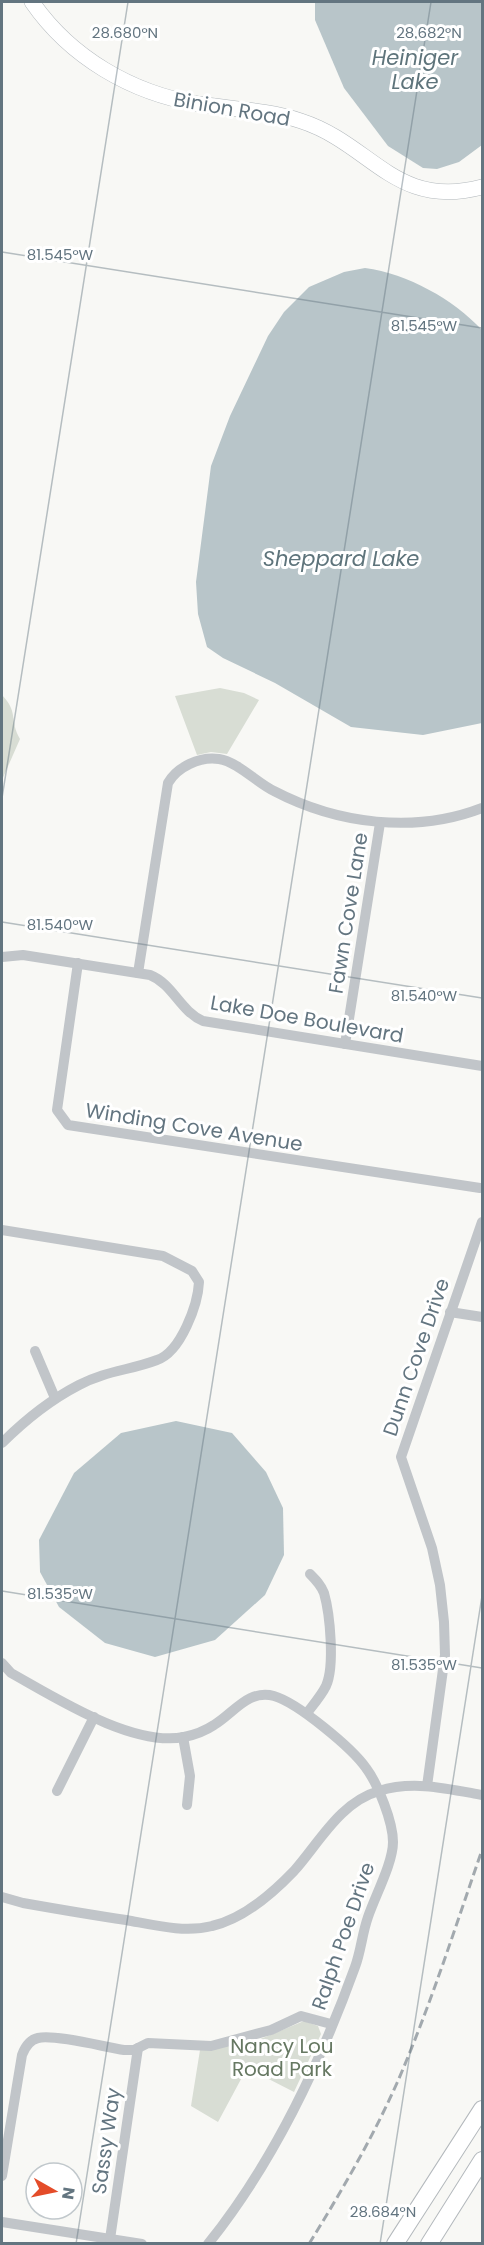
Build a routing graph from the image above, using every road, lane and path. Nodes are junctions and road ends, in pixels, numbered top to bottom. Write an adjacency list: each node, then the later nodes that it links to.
1 (32, 2): 2 (main road, Binion Road)
2 (483, 187)
3 (483, 808): 4 (street)
4 (380, 823): 7 (street); 8 (street, Fawn Cove Lane)
5 (2, 957): 6 (street, Lake Doe Boulevard)
6 (78, 963): 7 (street, Lake Doe Boulevard); 10 (street, Winding Cove Avenue)
7 (138, 973): 8 (street, Lake Doe Boulevard)
8 (345, 1044): 9 (street, Lake Doe Boulevard)
9 (483, 1066)
10 (481, 1185): 11 (street)
11 (483, 1200)
12 (483, 1222): 14 (street, Dunn Cove Drive)
13 (2, 1230): 17 (street)
14 (450, 1312): 15 (street); 24 (street, Dunn Cove Drive)
15 (483, 1317)
16 (35, 1351): 17 (street)
17 (55, 1398): 18 (street)
18 (2, 1443)
19 (310, 1574): 21 (street)
20 (2, 1663): 22 (street, Ralph Poe Drive)
21 (307, 1713): 23 (street, Ralph Poe Drive); 25 (street, Ralph Poe Drive)
22 (94, 1717): 23 (street, Ralph Poe Drive); 26 (street)
23 (183, 1737): 28 (street)
24 (427, 1786): 25 (street); 27 (street)
25 (379, 1790): 29 (street); 30 (street, Ralph Poe Drive)
26 (57, 1791)
27 (483, 1795)
28 (187, 1805)
29 (2, 1897)
30 (332, 2024): 31 (street); 38 (street, Ralph Poe Drive)
31 (138, 2048): 34 (street); 36 (street, Sassy Way)
32 (483, 2109): 39 (main road)
33 (483, 2160): 40 (main road)
34 (2, 2176)
35 (2, 2222): 36 (street)
36 (110, 2239): 37 (street)
37 (142, 2244)
38 (208, 2244)
39 (395, 2244)
40 (429, 2244)

